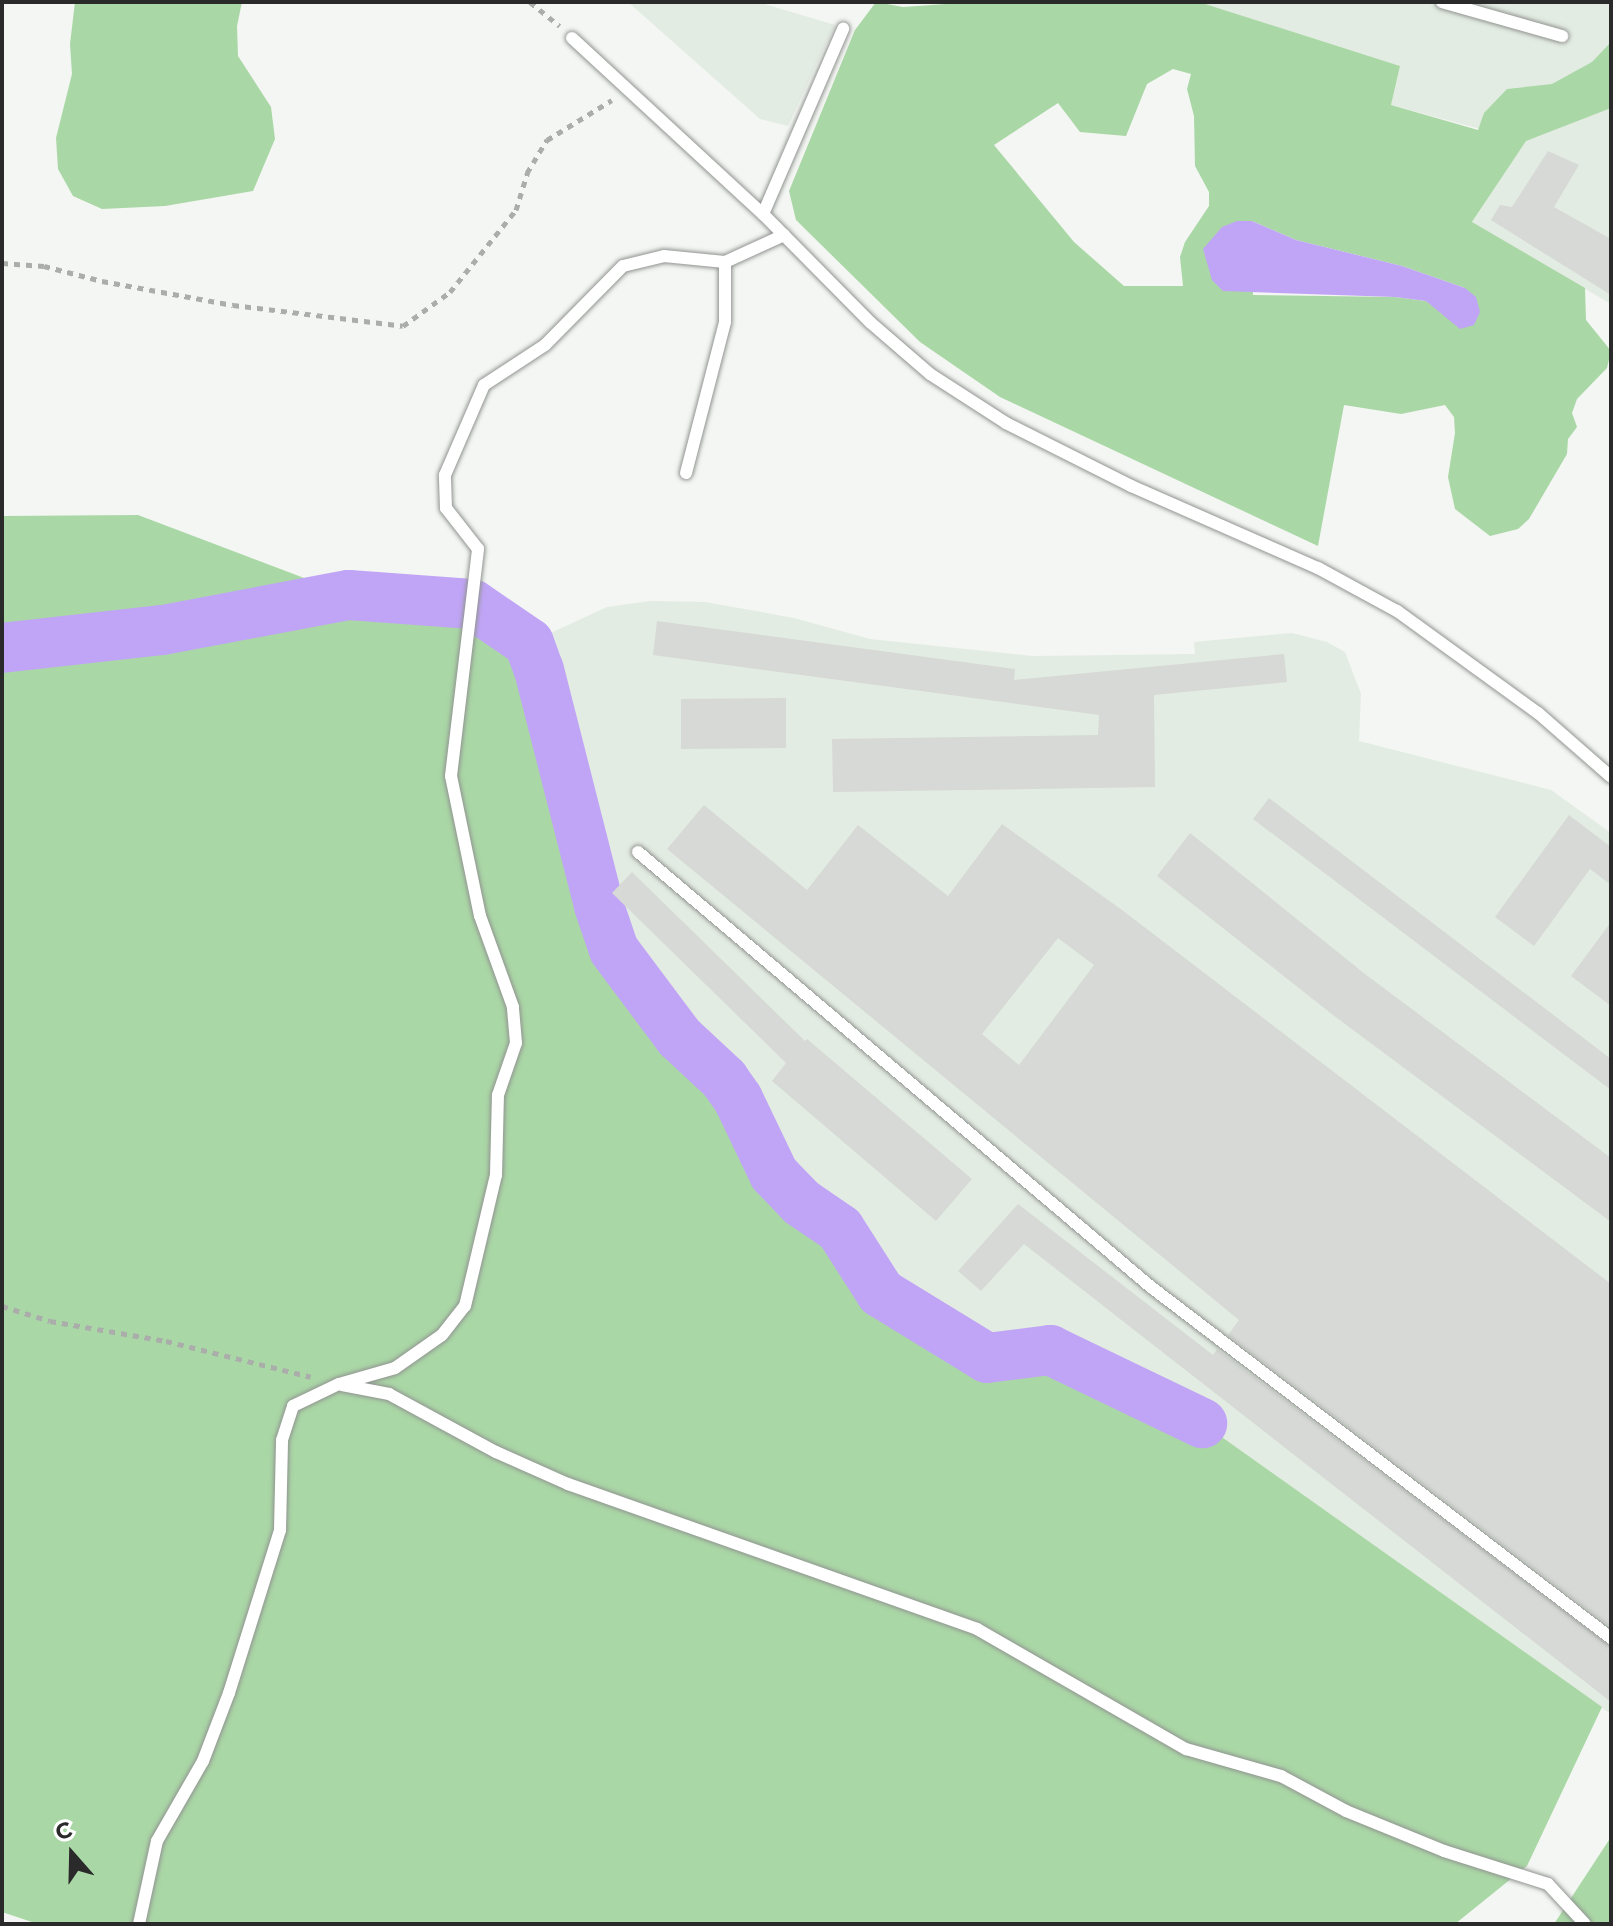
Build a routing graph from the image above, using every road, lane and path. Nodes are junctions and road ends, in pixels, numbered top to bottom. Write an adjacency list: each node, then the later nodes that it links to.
1 (530, 2): 5 (path)
2 (1442, 2): 4 (lane)
3 (843, 29): 7 (lane)
4 (1562, 36)
5 (572, 38): 6 (lane)
6 (630, 89): 7 (lane); 10 (path)
7 (763, 214): 8 (lane)
8 (784, 235): 9 (lane); 12 (lane)
9 (725, 262): 11 (lane); 15 (lane)
10 (2, 263)
11 (686, 473)
12 (1611, 777)
13 (638, 852): 16 (lane)
14 (2, 1306): 15 (path)
15 (339, 1384): 17 (lane); 18 (lane)
16 (1611, 1638)
17 (139, 1924)
18 (1585, 1924)

